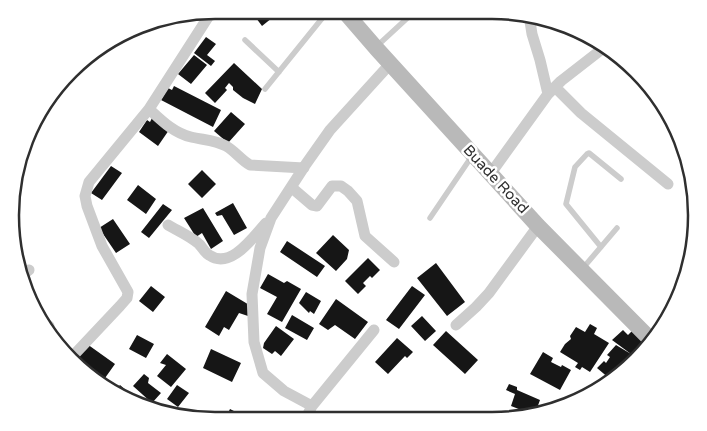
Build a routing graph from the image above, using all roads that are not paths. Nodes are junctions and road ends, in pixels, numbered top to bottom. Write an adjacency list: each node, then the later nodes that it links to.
1 (207, 19): 13 (street)
2 (322, 19): 10 (lane)
3 (351, 19): 7 (street, Buade Road)
4 (407, 19): 7 (lane)
5 (530, 23): 12 (street)
6 (245, 40): 10 (lane)
7 (376, 48): 9 (street, Buade Road)
8 (600, 51): 12 (street)
9 (390, 64): 14 (street, Buade Road); 15 (street)
10 (279, 72): 11 (lane)
11 (266, 89)
12 (551, 91): 16 (street); 18 (street)
13 (149, 109): 15 (street); 31 (street)
14 (473, 155): 16 (street, Buade Road); 21 (lane)
15 (304, 168): 19 (street)
16 (491, 173): 23 (street, Buade Road)
17 (621, 178): 25 (lane)
18 (668, 184)
19 (291, 187): 20 (street); 26 (street)
20 (271, 218): 22 (street); 32 (street)
21 (430, 218)
22 (168, 225)
23 (538, 226): 27 (street, Buade Road); 28 (street)
24 (616, 228): 25 (lane)
25 (601, 247): 27 (lane)
26 (394, 262)
27 (582, 270): 30 (street, Buade Road)
28 (456, 325)
29 (374, 330): 32 (street)
30 (647, 336)
31 (75, 354)
32 (312, 406): 33 (street)
33 (309, 412)

